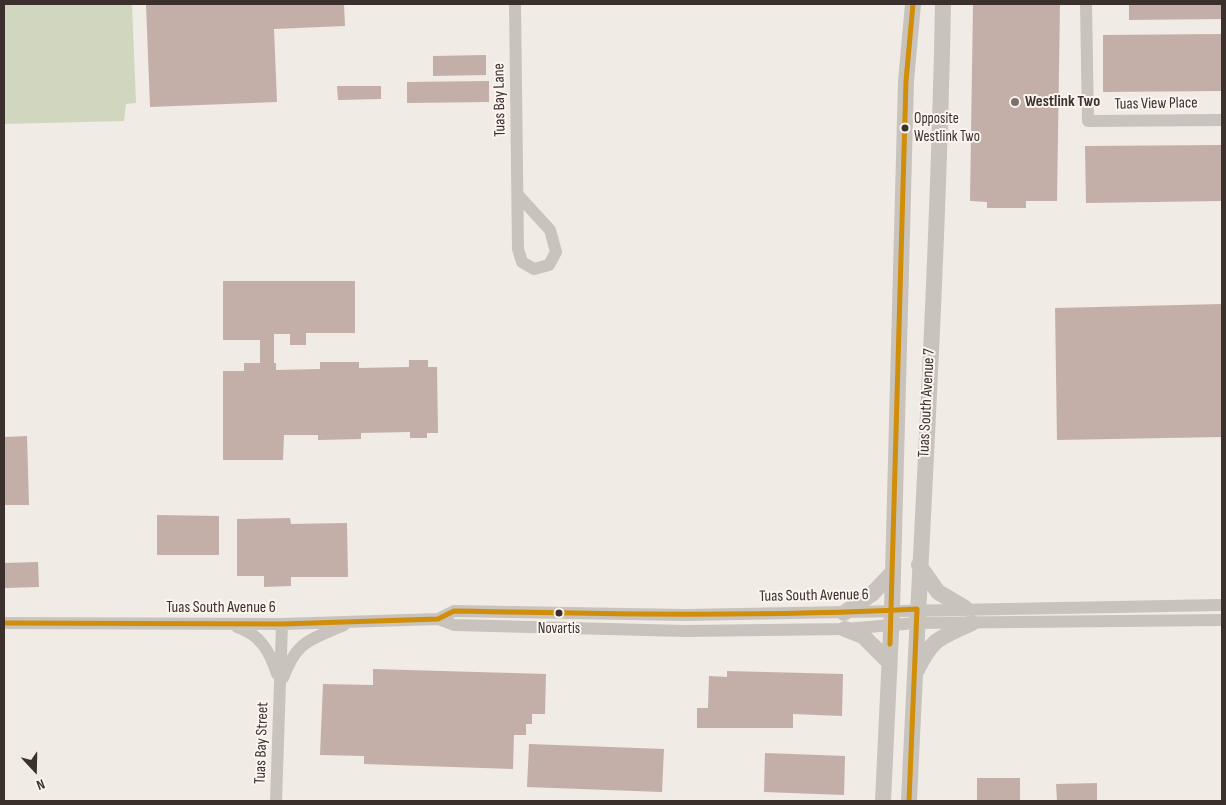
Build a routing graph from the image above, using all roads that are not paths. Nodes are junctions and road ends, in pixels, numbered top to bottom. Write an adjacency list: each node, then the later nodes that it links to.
1 (515, 4): 6 (street, Tuas Bay Lane)
2 (913, 4): 8 (street, Tuas South Avenue 7)
3 (943, 4): 7 (street, Tuas South Avenue 7)
4 (1086, 4): 5 (street, Tuas View Place)
5 (1222, 120)
6 (518, 195): 6 (street, Tuas Bay Lane)
7 (919, 565): 10 (street); 11 (street, Tuas South Avenue 7)
8 (893, 572): 12 (street, Tuas South Avenue 7); 14 (street)
9 (1222, 605): 10 (street, Tuas South Avenue 6)
10 (965, 608): 11 (street, Tuas South Avenue 6)
11 (916, 616): 12 (street, Tuas South Avenue 6); 17 (street, Tuas South Avenue 6); 21 (street, Tuas South Avenue 7)
12 (891, 619): 14 (street, Tuas South Avenue 6); 20 (street, Tuas South Avenue 7)
13 (1222, 620): 17 (street, Tuas South Avenue 6)
14 (845, 621): 15 (street, Tuas South Avenue 6); 20 (street)
15 (351, 622): 19 (street, Tuas South Avenue 6); 22 (street, Tuas Bay Street)
16 (4, 623): 18 (street, Tuas South Avenue 6)
17 (972, 623): 21 (street)
18 (229, 624): 19 (street, Tuas South Avenue 6); 22 (street, Tuas Bay Street)
19 (282, 624): 22 (street, Tuas Bay Street)
20 (890, 662): 24 (street, Tuas South Avenue 7)
21 (914, 674): 25 (street, Tuas South Avenue 7)
22 (280, 686): 23 (street, Tuas Bay Street)
23 (276, 801)
24 (883, 801)
25 (909, 801)

